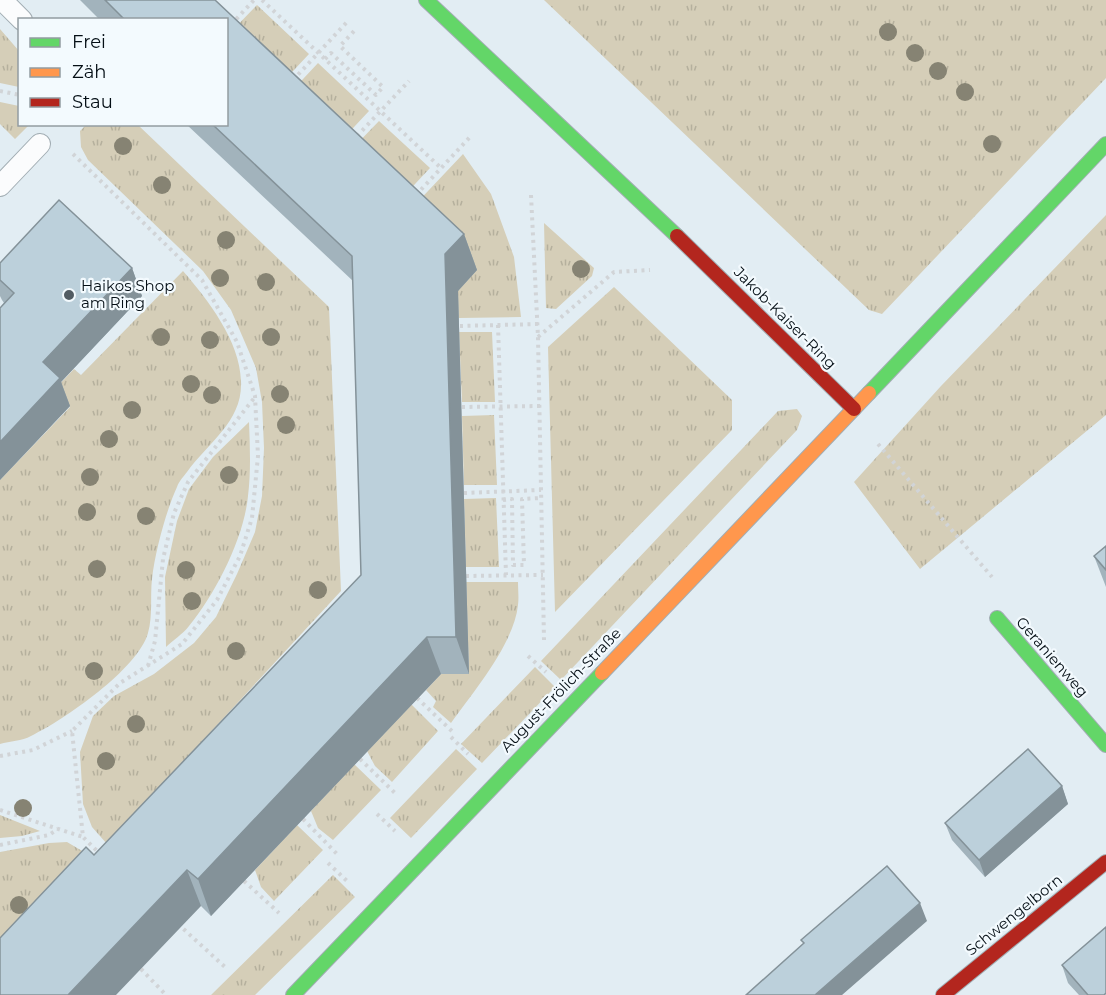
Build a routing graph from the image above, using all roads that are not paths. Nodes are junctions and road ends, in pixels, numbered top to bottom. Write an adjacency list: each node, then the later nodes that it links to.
1 (2, 0): 3 (lane)
2 (426, 0): 7 (street, Jakob-Kaiser-Ring)
3 (20, 18)
4 (40, 144): 6 (lane)
5 (1106, 144): 7 (street)
6 (0, 186)
7 (854, 409): 11 (street, August-Frölich-Straße)
8 (997, 618): 9 (street, Geranienweg)
9 (1106, 745)
10 (1106, 862): 12 (street, Schwengelborn)
11 (292, 995)
12 (943, 995)

